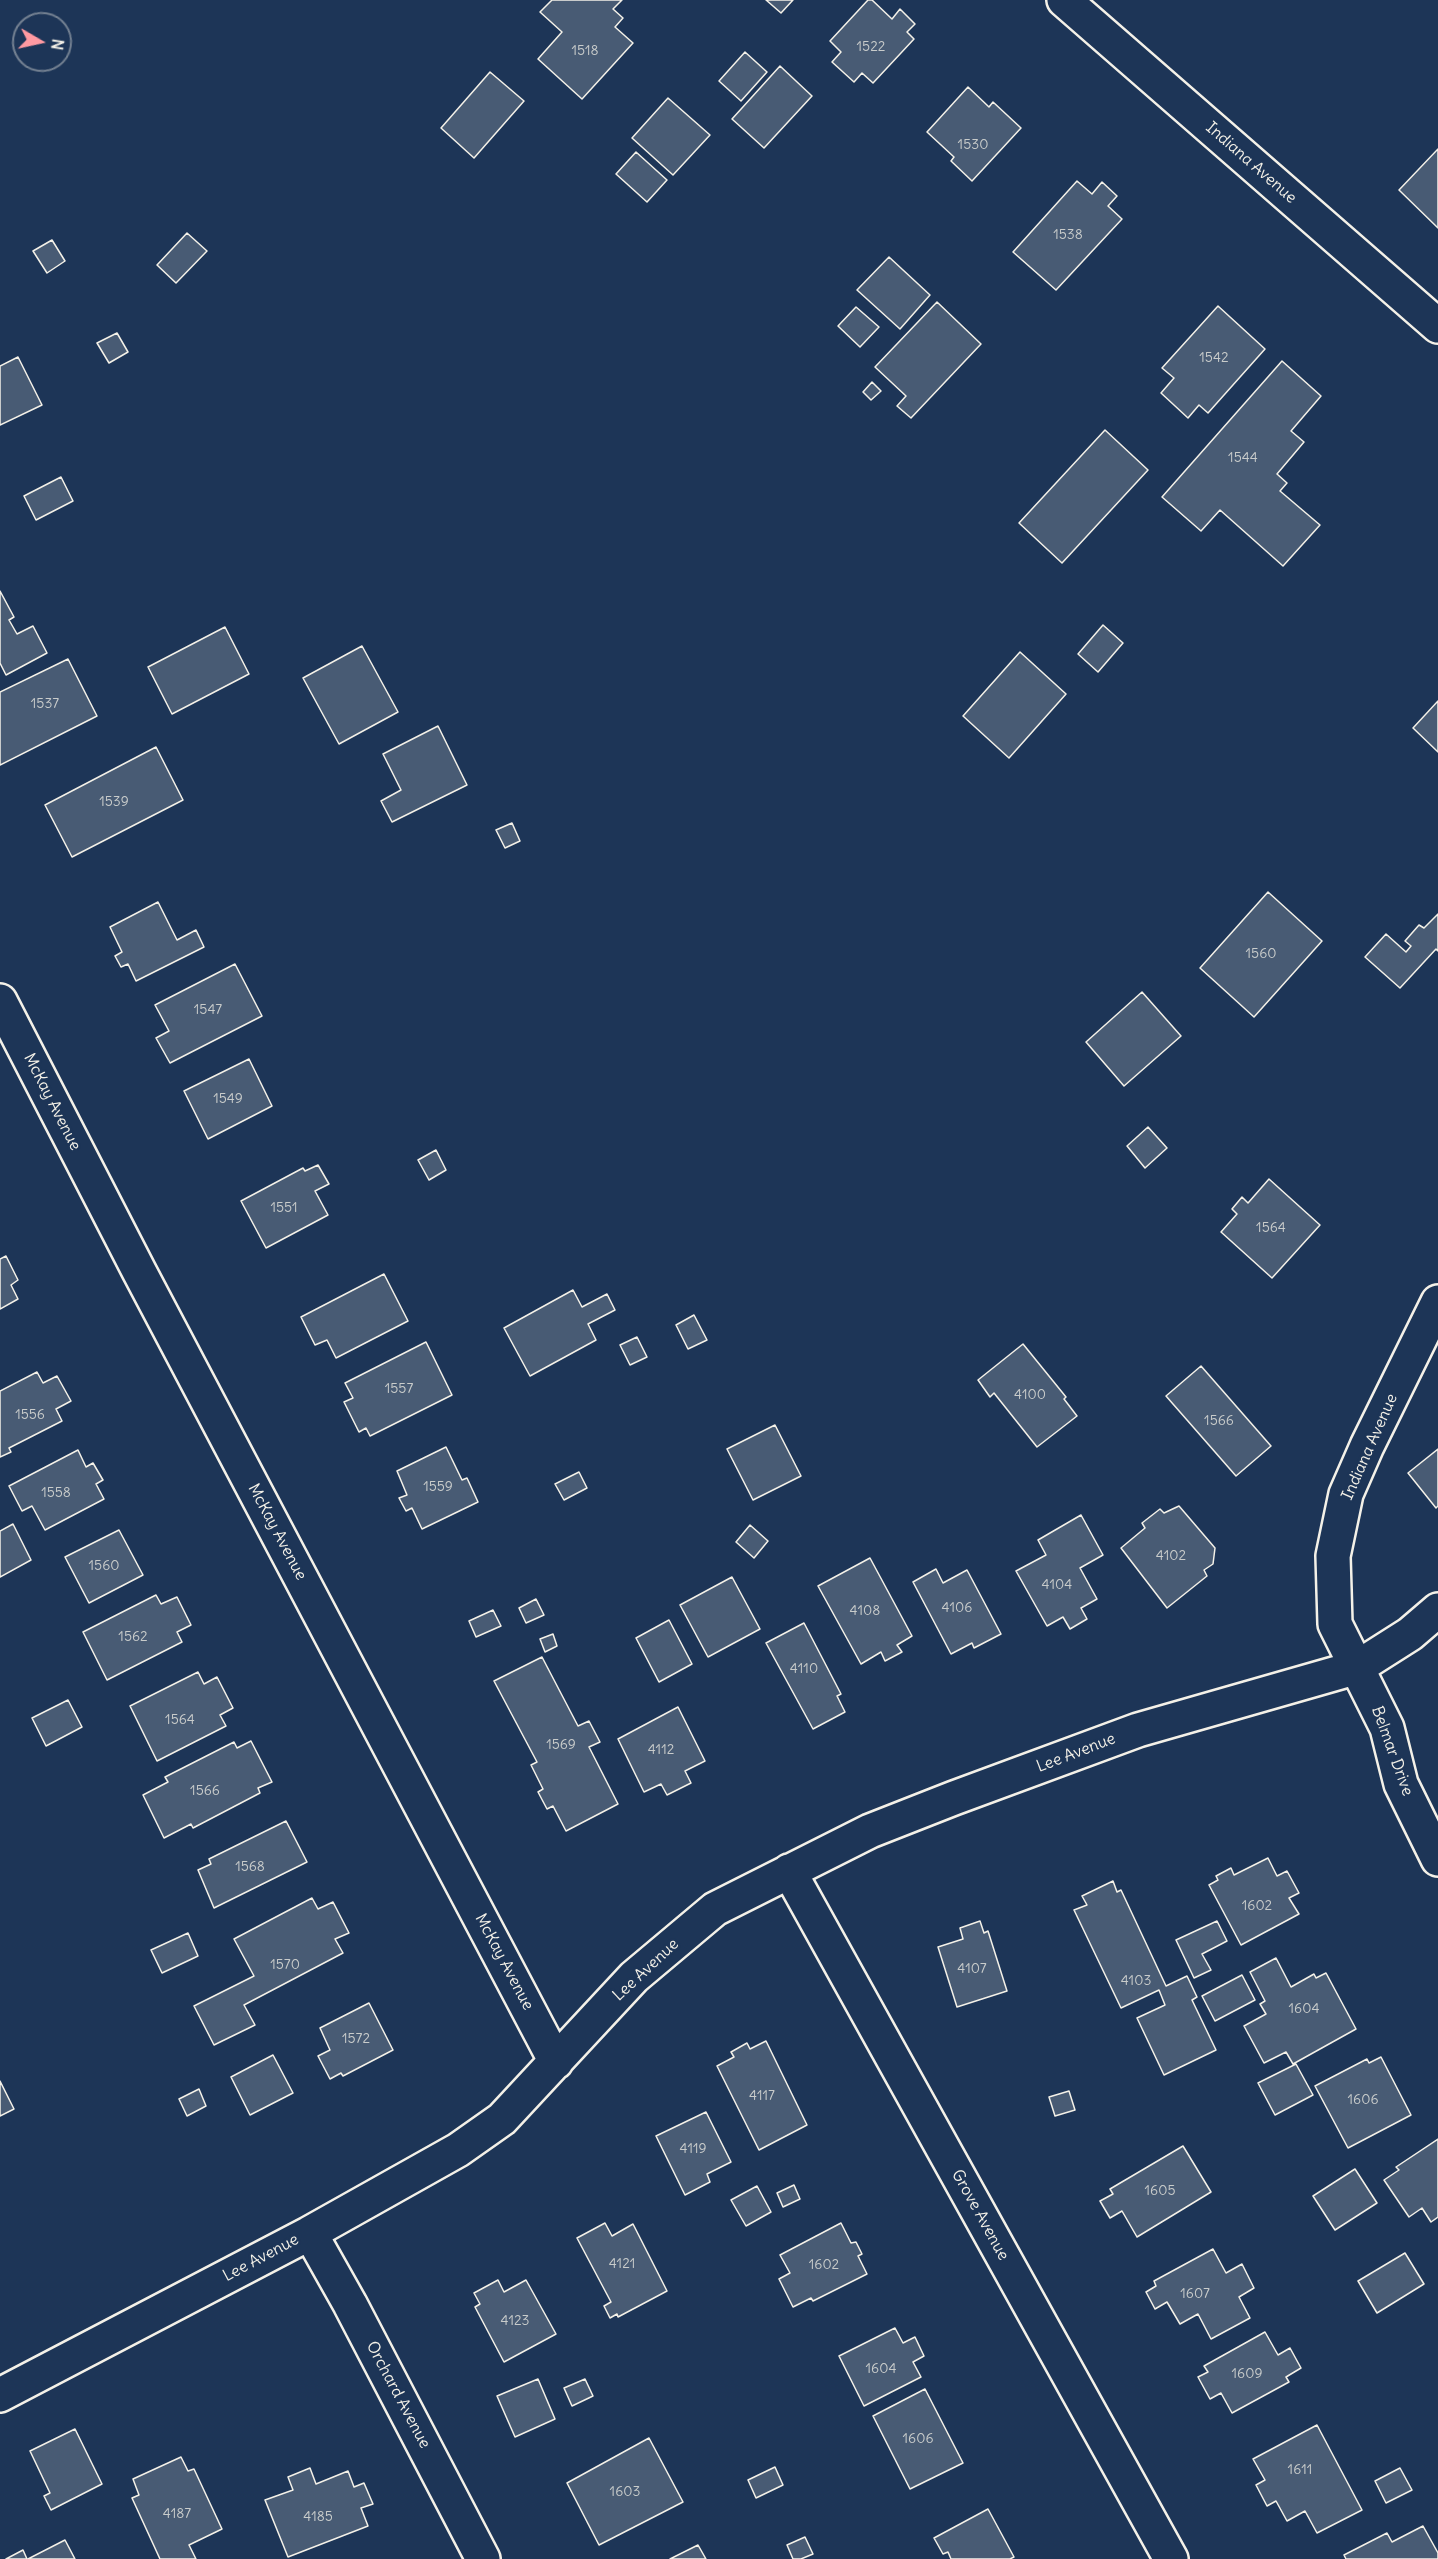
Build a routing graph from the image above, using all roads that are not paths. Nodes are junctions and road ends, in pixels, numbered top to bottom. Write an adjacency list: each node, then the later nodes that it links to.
1 (1064, 0): 2 (street, Indiana Avenue)
2 (1438, 326)
3 (0, 1001): 9 (street, McKay Avenue)
4 (1438, 1302): 6 (street, Indiana Avenue)
5 (1438, 1610): 6 (street)
6 (1358, 1667): 7 (street, Belmar Drive); 8 (street, Lee Avenue)
7 (1438, 1859)
8 (789, 1871): 9 (street, Lee Avenue); 13 (street, Grove Avenue)
9 (556, 2062): 10 (street, Lee Avenue)
10 (310, 2233): 11 (street, Lee Avenue); 12 (street, Orchard Avenue)
11 (0, 2395)
12 (483, 2559)
13 (1171, 2559)

